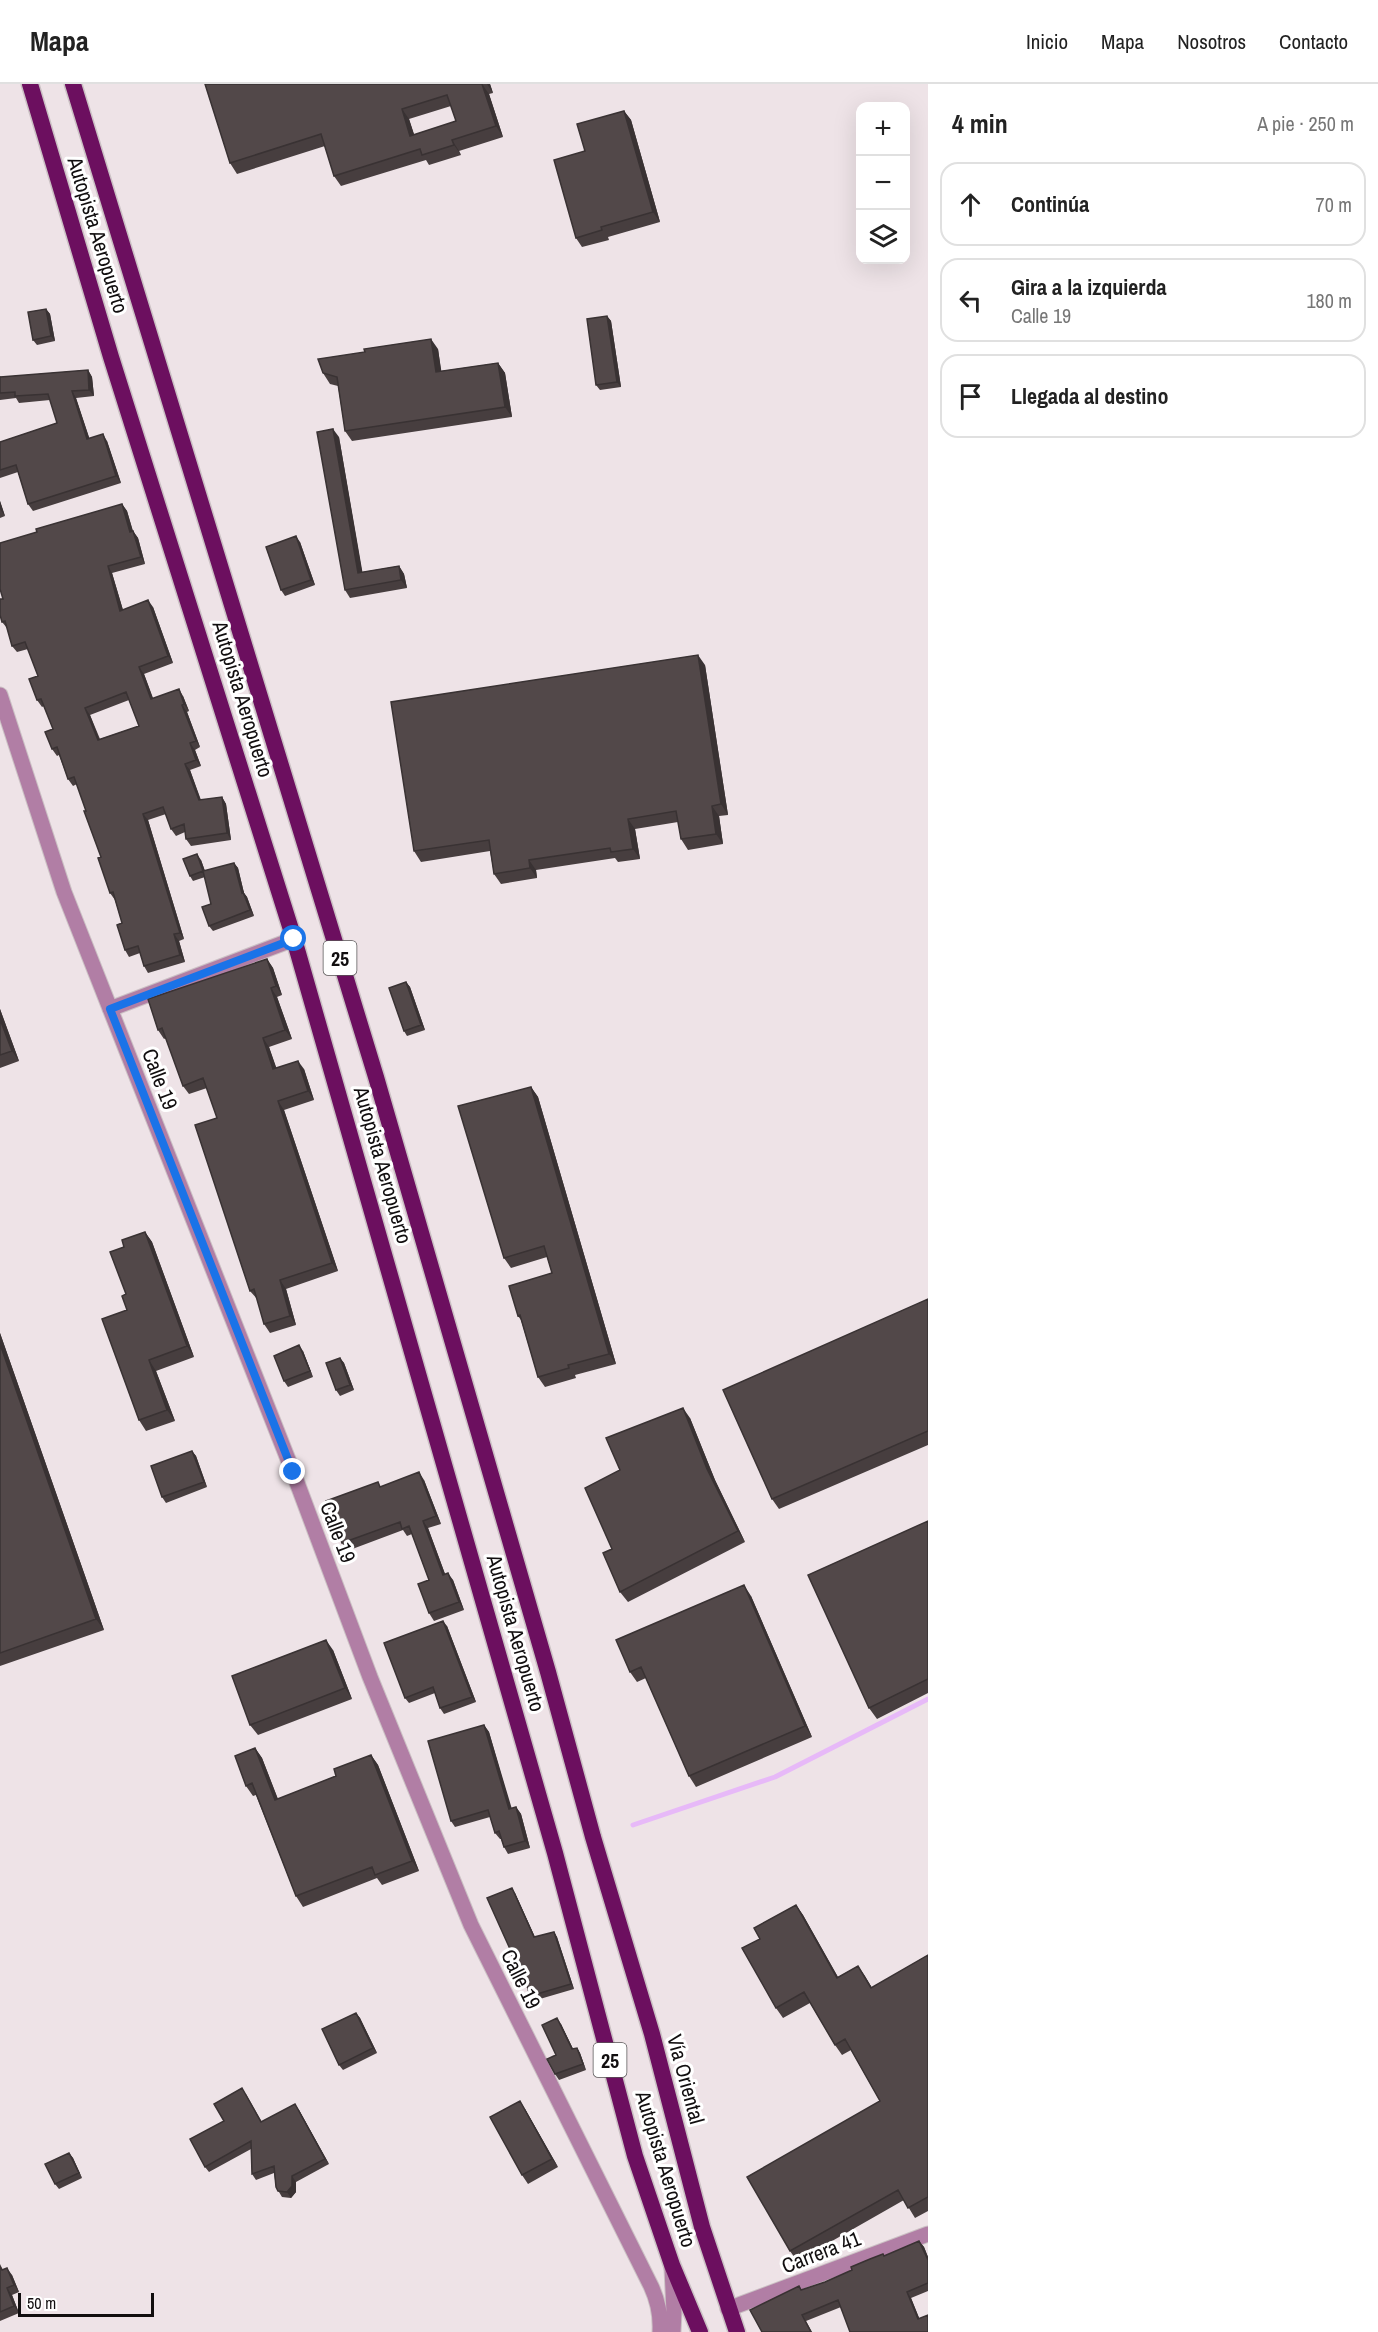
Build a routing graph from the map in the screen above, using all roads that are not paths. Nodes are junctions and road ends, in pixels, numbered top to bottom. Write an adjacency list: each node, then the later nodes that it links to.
1 (30, 84): 4 (highway, Autopista Aeropuerto / 25)
2 (73, 84): 6 (highway, Autopista Aeropuerto / 25)
3 (0, 695): 5 (street, Calle 19)
4 (294, 939): 5 (street); 8 (highway, Autopista Aeropuerto / 25)
5 (110, 1009): 10 (street, Calle 19)
6 (593, 1837): 9 (highway, Vía Oriental / 25)
7 (928, 2234): 9 (street, Carrera 41)
8 (672, 2265): 11 (street); 12 (highway, 25)
9 (728, 2309): 13 (highway, Vía Oriental / 25)
10 (660, 2332)
11 (673, 2332)
12 (700, 2332)
13 (737, 2332)

